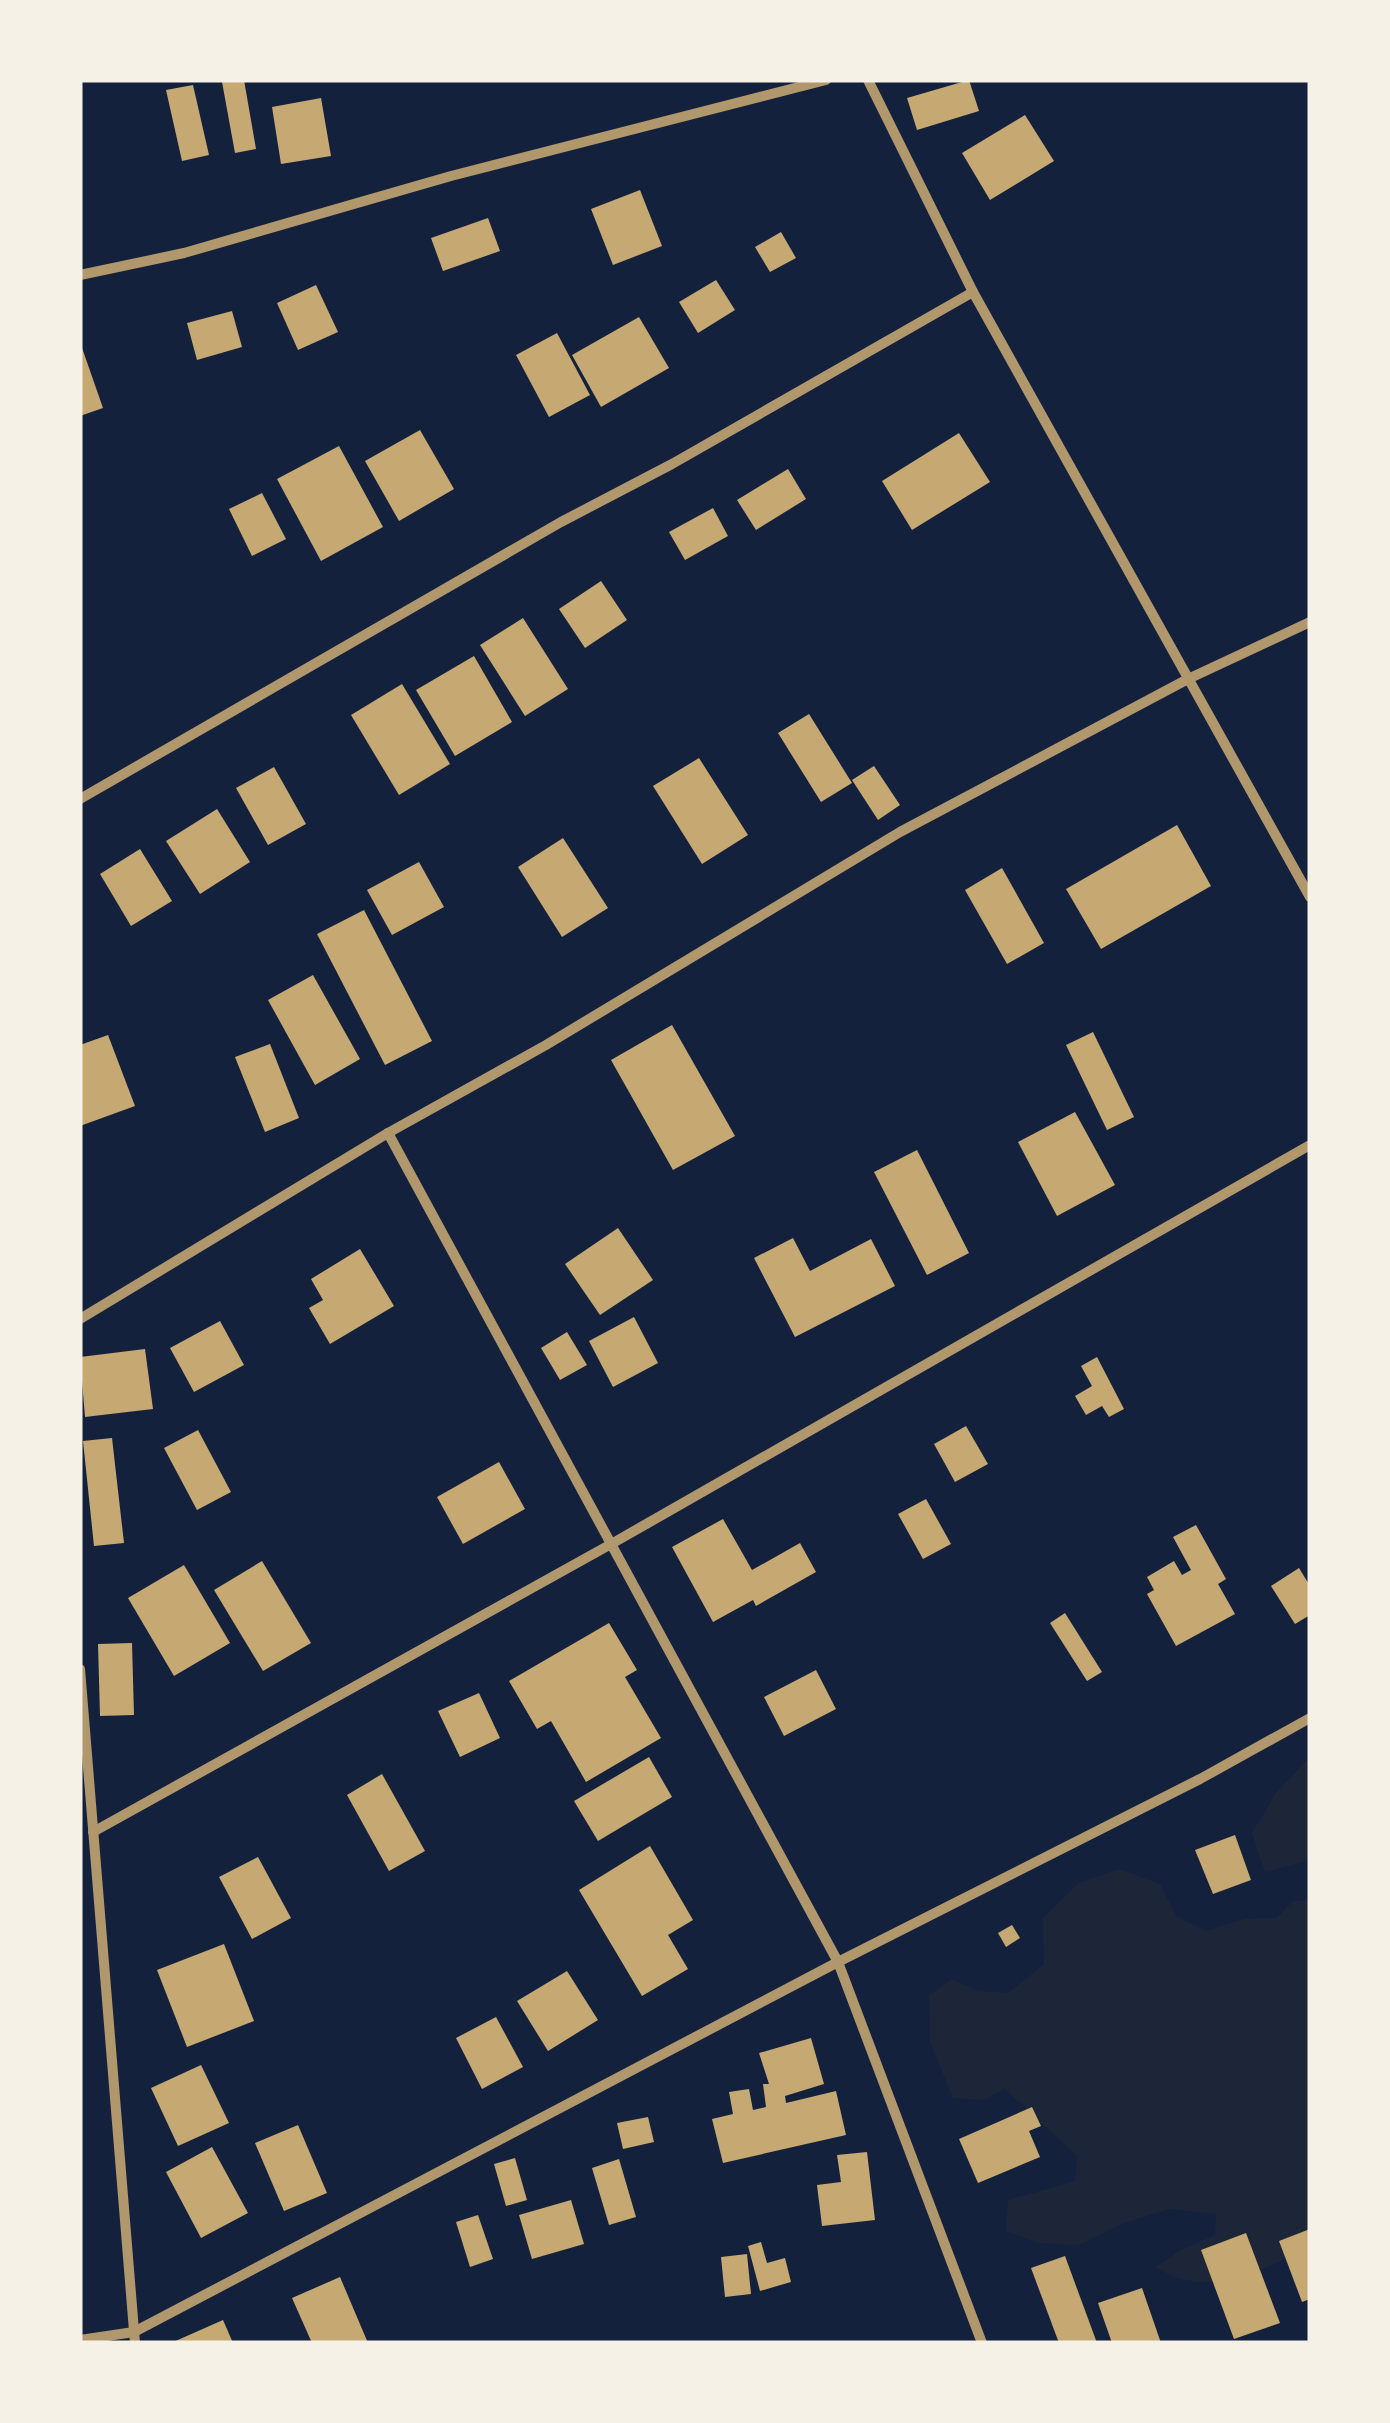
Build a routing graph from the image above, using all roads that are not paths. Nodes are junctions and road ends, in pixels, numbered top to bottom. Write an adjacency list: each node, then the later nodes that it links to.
1 (826, 80): 3 (street)
2 (868, 80): 4 (street)
3 (80, 275)
4 (974, 292): 6 (street); 7 (street)
5 (1310, 622): 6 (street)
6 (1188, 679): 8 (street); 9 (street)
7 (80, 799)
8 (1310, 898)
9 (388, 1133): 11 (street); 12 (street)
10 (1310, 1145): 12 (street)
11 (80, 1319)
12 (613, 1543): 16 (street); 17 (street)
13 (80, 1670): 14 (street)
14 (81, 1708): 16 (street)
15 (1310, 1718): 17 (street)
16 (93, 1832): 18 (street)
17 (838, 1962): 18 (street); 20 (street)
18 (134, 2338): 19 (street)
19 (80, 2340)
20 (982, 2343)

